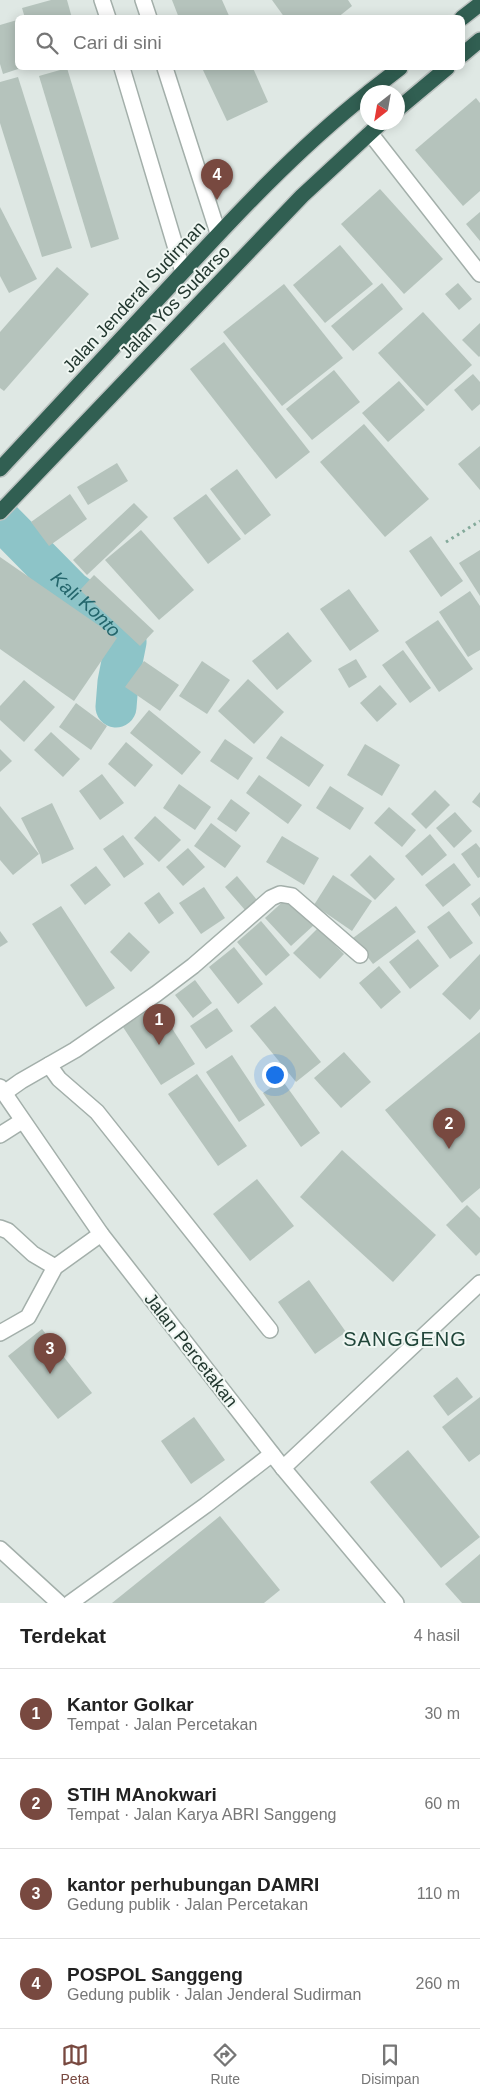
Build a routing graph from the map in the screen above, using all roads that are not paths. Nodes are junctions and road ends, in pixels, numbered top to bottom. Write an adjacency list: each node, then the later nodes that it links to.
1 (102, 0): 4 (street)
2 (143, 0): 5 (street)
3 (480, 4): 6 (highway)
4 (107, 15)
5 (148, 15)
6 (465, 16)
7 (480, 40): 8 (highway)
8 (465, 52)
9 (123, 70): 19 (street)
10 (166, 70): 18 (street)
11 (397, 70): 13 (highway, Jalan Jenderal Sudirman)
12 (445, 70): 15 (highway)
13 (378, 85)
14 (360, 99): 18 (highway, Jalan Jenderal Sudirman)
15 (405, 104)
16 (373, 130): 17 (highway, Jalan Yos Sudarso)
17 (370, 133): 20 (street); 22 (highway, Jalan Yos Sudarso)
18 (218, 233): 19 (highway, Jalan Jenderal Sudirman)
19 (183, 272): 21 (highway, Jalan Jenderal Sudirman)
20 (480, 274)
21 (0, 469)
22 (3, 510)
23 (360, 955): 24 (street)
24 (49, 1065): 25 (street); 32 (street)
25 (2, 1090): 26 (street, Jalan Percetakan)
26 (22, 1121): 27 (street); 29 (street, Jalan Percetakan)
27 (0, 1135)
28 (0, 1228): 30 (street)
29 (101, 1234): 30 (street); 34 (street, Jalan Percetakan)
30 (55, 1267): 33 (street)
31 (480, 1283): 35 (street)
32 (270, 1330)
33 (0, 1333)
34 (272, 1454): 35 (street, Jalan Percetakan); 38 (street)
35 (283, 1468): 39 (street, Jalan Percetakan)
36 (0, 1549): 37 (street)
37 (59, 1603)
38 (70, 1603)
39 (396, 1603)

